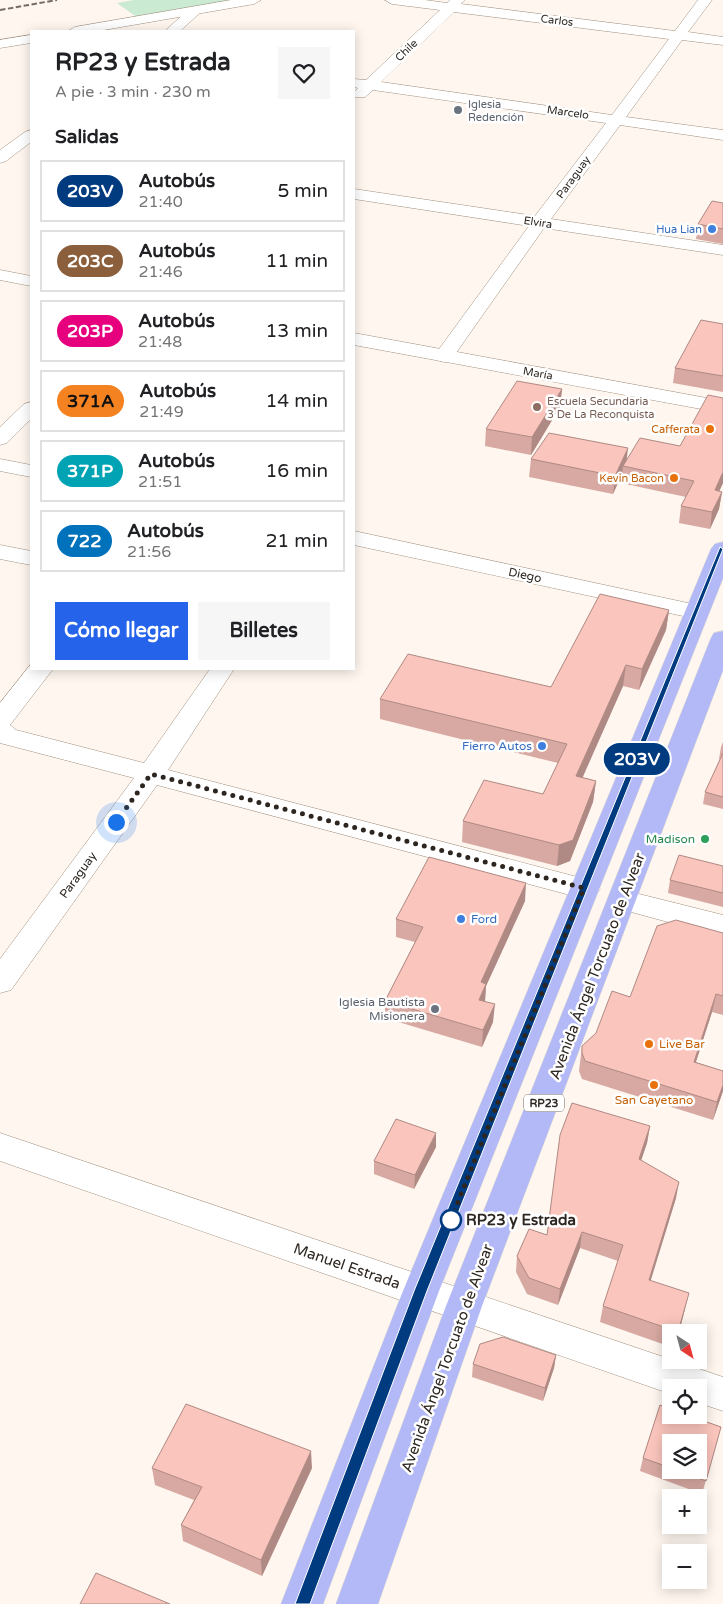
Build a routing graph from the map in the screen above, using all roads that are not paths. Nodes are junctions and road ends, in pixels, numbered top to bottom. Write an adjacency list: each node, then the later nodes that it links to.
1 (254, 0): 5 (street)
2 (392, 0): 4 (street, Carlos)
3 (705, 0): 8 (street, Paraguay)
4 (455, 4): 8 (street, Carlos); 13 (street, Chile)
5 (195, 11): 6 (street); 7 (street)
6 (81, 30)
7 (173, 30)
8 (678, 35): 10 (street, Carlos); 15 (street, Paraguay)
9 (30, 39): 11 (street)
10 (723, 41)
11 (0, 44)
12 (355, 82): 13 (street, Marcelo)
13 (370, 85): 14 (street, Chile); 15 (street, Marcelo)
14 (355, 99)
15 (616, 119): 16 (street, Marcelo); 21 (street, Paraguay)
16 (723, 135)
17 (0, 136): 18 (street)
18 (29, 139): 19 (street)
19 (0, 158)
20 (355, 194): 21 (street, Elvira)
21 (540, 222): 22 (street, Elvira); 26 (street, Paraguay)
22 (723, 250)
23 (0, 275): 24 (street)
24 (30, 281)
25 (355, 339): 26 (street, María)
26 (444, 356): 27 (street, María)
27 (723, 406)
28 (30, 409): 29 (street)
29 (0, 439)
30 (0, 465): 31 (street)
31 (30, 471)
32 (355, 538): 36 (street, Diego)
33 (723, 549): 36 (main road)
34 (0, 552): 35 (street)
35 (30, 558)
36 (697, 612): 43 (main road)
37 (723, 638): 44 (main road, Avenida Ángel Torcuato de Alvear / RP23)
38 (39, 670): 40 (street)
39 (221, 670): 42 (street, Paraguay)
40 (0, 720)
41 (0, 731): 42 (street)
42 (151, 774): 43 (street); 46 (street, Paraguay)
43 (584, 888): 48 (main road)
44 (623, 900): 45 (street); 49 (main road, Avenida Ángel Torcuato de Alvear / RP23)
45 (723, 926)
46 (0, 982)
47 (0, 1147): 48 (street, Manuel Estrada)
48 (421, 1291): 49 (street, Manuel Estrada); 51 (main road)
49 (464, 1306): 50 (street, Manuel Estrada); 52 (main road, Avenida Ángel Torcuato de Alvear / RP23)
50 (723, 1394)
51 (302, 1604)
52 (357, 1604)

